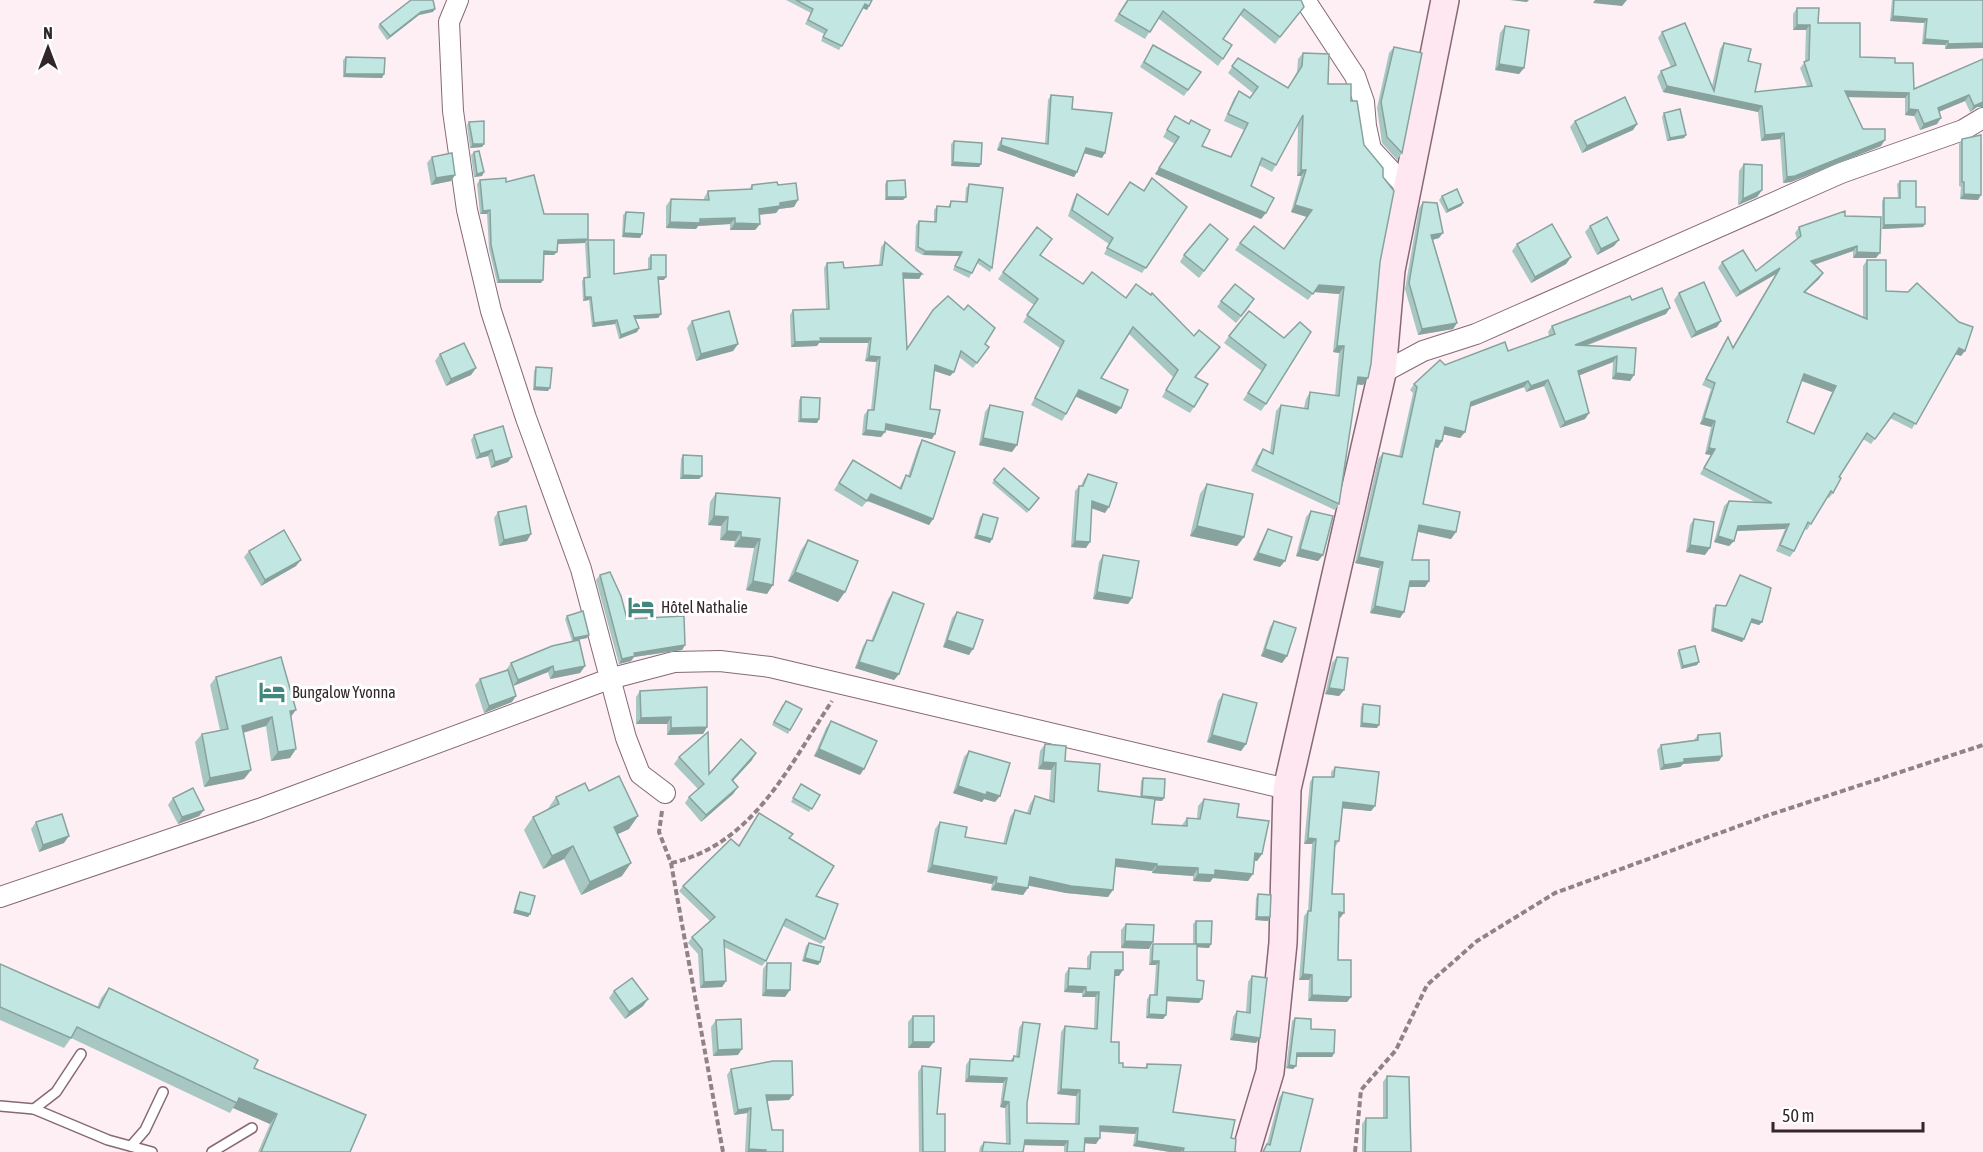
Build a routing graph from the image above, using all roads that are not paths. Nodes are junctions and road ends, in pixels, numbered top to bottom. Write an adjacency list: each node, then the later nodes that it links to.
1 (458, 0): 7 (street)
2 (1305, 0): 5 (street)
3 (1445, 0): 5 (street)
4 (1983, 118): 6 (street)
5 (1406, 187): 6 (street)
6 (1382, 373): 8 (street)
7 (609, 679): 8 (street); 9 (street); 10 (street)
8 (1287, 789): 19 (street)
9 (665, 793)
10 (0, 897)
11 (81, 1054): 14 (lane)
12 (163, 1092): 16 (lane)
13 (0, 1106): 14 (lane)
14 (34, 1109): 16 (lane)
15 (252, 1128): 18 (lane)
16 (131, 1146): 17 (lane)
17 (152, 1152)
18 (212, 1152)
19 (1246, 1152)

